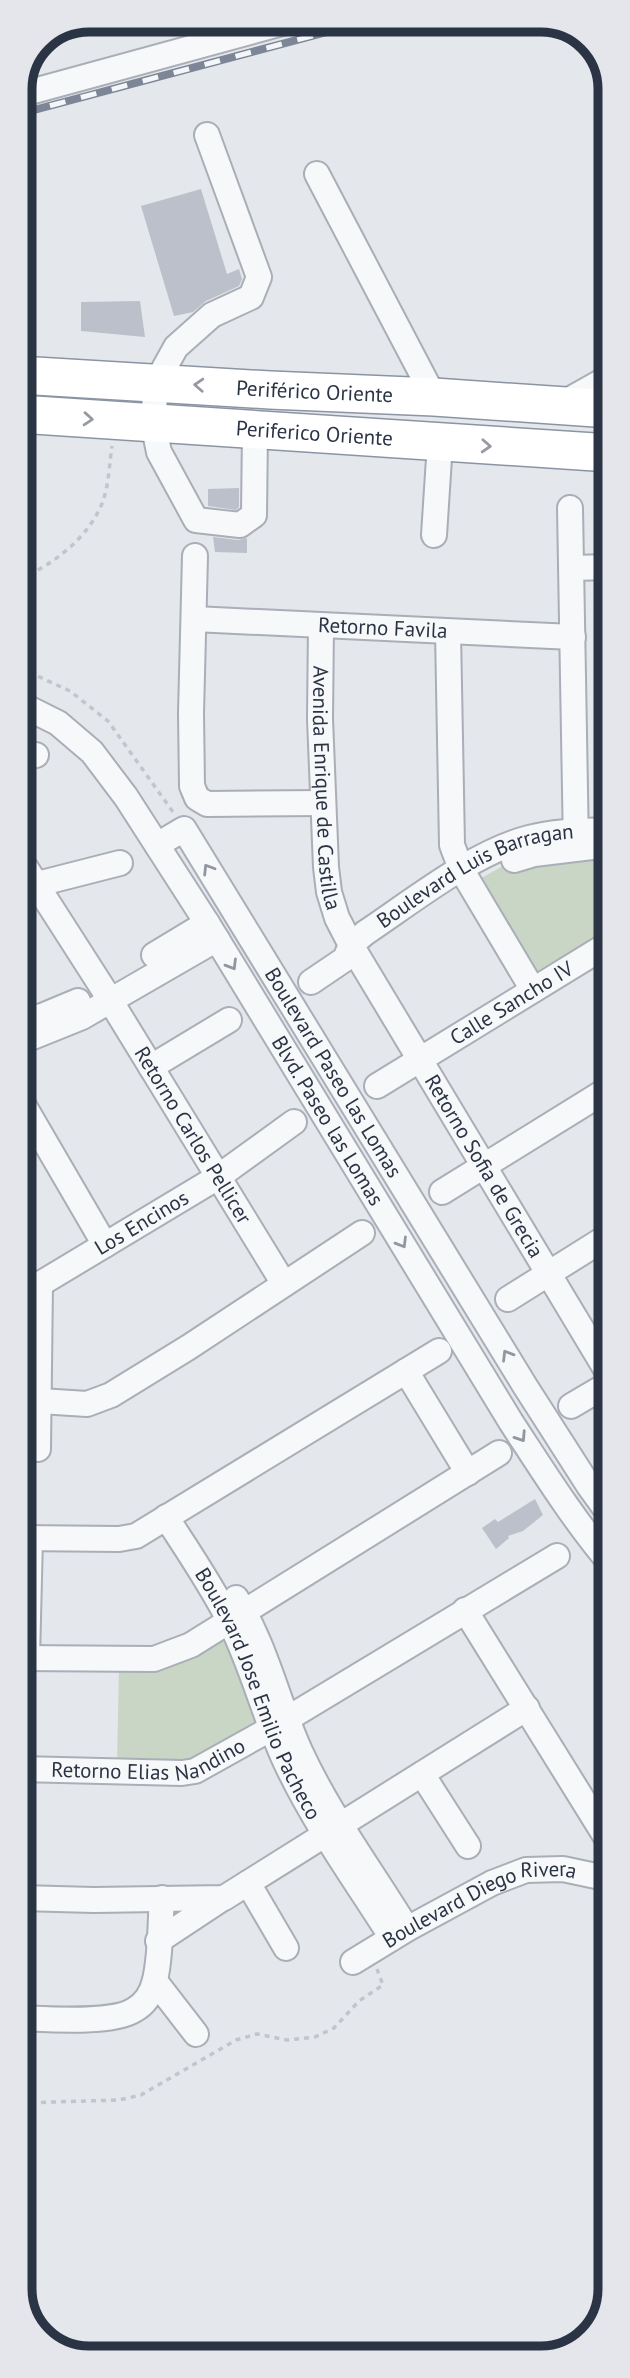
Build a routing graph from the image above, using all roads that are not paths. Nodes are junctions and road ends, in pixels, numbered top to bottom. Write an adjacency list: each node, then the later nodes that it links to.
1 (250, 32): 2 (street)
2 (32, 91)
3 (207, 135): 6 (street)
4 (317, 174): 8 (street)
5 (32, 376): 6 (highway, Periférico Oriente)
6 (156, 383): 8 (highway, Periférico Oriente, one-way to 6); 10 (street)
7 (598, 392): 8 (highway, Periférico Oriente)
8 (434, 397)
9 (32, 415): 10 (highway, Periferico Oriente, one-way to 10)
10 (153, 424): 11 (highway, Periferico Oriente); 11 (street)
11 (255, 430): 12 (highway, Periferico Oriente)
12 (440, 443): 13 (highway, Periferico Oriente, one-way to 13); 15 (street)
13 (598, 452)
14 (570, 508): 18 (street)
15 (434, 535)
16 (195, 556): 19 (street)
17 (598, 567): 18 (street)
18 (572, 568): 22 (street)
19 (194, 619): 20 (street, Retorno Favila); 24 (street)
20 (321, 625): 21 (street, Retorno Favila); 24 (street, Avenida Enrique de Castilla)
21 (448, 632): 22 (street, Retorno Favila); 30 (street)
22 (573, 636): 26 (street)
23 (32, 710): 27 (street, Blvd. Paseo las Lomas)
24 (323, 803): 35 (street, Avenida Enrique de Castilla)
25 (598, 833): 26 (street, Boulevard Luis Barragan)
26 (575, 840): 28 (street); 30 (street, Boulevard Luis Barragan)
27 (157, 845): 33 (street, Blvd. Paseo las Lomas); 54 (street, Boulevard Paseo las Lomas, one-way to 27)
28 (598, 845)
29 (120, 863): 31 (street)
30 (466, 876): 35 (street, Boulevard Luis Barragan); 37 (street)
31 (32, 886)
32 (32, 893): 38 (street, Retorno Carlos Pellicer)
33 (212, 931): 38 (street); 55 (street, Blvd. Paseo las Lomas, one-way to 55)
34 (598, 950): 37 (street, Calle Sancho IV)
35 (351, 954): 36 (street); 42 (street, Retorno Sofia de Grecia)
36 (311, 982)
37 (533, 990): 42 (street, Calle Sancho IV)
38 (106, 995): 39 (street); 41 (street); 43 (street, Retorno Carlos Pellicer)
39 (32, 1017)
40 (229, 1020): 43 (street)
41 (32, 1038)
42 (419, 1060): 44 (street, Calle Sancho IV); 48 (street, Retorno Sofia de Grecia)
43 (151, 1067): 49 (street, Retorno Carlos Pellicer)
44 (377, 1086)
45 (598, 1096): 48 (street)
46 (32, 1120): 53 (street)
47 (294, 1122): 49 (street, Los Encinos)
48 (484, 1167): 50 (street); 56 (street, Retorno Sofia de Grecia)
49 (218, 1177): 53 (street, Los Encinos); 57 (street, Retorno Carlos Pellicer)
50 (442, 1192)
51 (362, 1233): 57 (street)
52 (598, 1243): 56 (street)
53 (105, 1245): 58 (street, Los Encinos)
54 (449, 1258): 55 (street); 70 (street, Boulevard Paseo las Lomas, one-way to 54)
55 (421, 1274): 74 (street, Blvd. Paseo las Lomas, one-way to 74)
56 (549, 1274): 59 (street); 62 (street, Retorno Sofia de Grecia)
57 (284, 1284): 65 (street)
58 (32, 1289)
59 (508, 1299)
60 (32, 1312): 65 (street)
61 (439, 1351): 63 (street)
62 (598, 1356)
63 (406, 1371): 69 (street); 71 (street)
64 (598, 1390): 66 (street)
65 (40, 1401): 67 (street)
66 (571, 1406)
67 (38, 1449)
68 (499, 1453): 69 (street)
69 (468, 1473): 78 (street)
70 (598, 1498)
71 (173, 1513): 73 (street); 78 (street, Boulevard Jose Emilio Pacheco)
72 (598, 1533): 74 (street)
73 (32, 1538)
74 (589, 1539): 75 (street, Blvd. Paseo las Lomas)
75 (598, 1549)
76 (557, 1556): 77 (street, Retorno Elias Nandino)
77 (465, 1610): 80 (street); 81 (street, Retorno Elias Nandino)
78 (237, 1616): 79 (street); 81 (street, Boulevard Jose Emilio Pacheco)
79 (32, 1658)
80 (527, 1708): 83 (street); 84 (street)
81 (279, 1724): 82 (street, Retorno Elias Nandino); 85 (street, Boulevard Jose Emilio Pacheco)
82 (32, 1769)
83 (422, 1774): 85 (street); 86 (street)
84 (598, 1824)
85 (332, 1829): 88 (street); 92 (street, Boulevard Jose Emilio Pacheco)
86 (468, 1846)
87 (598, 1876): 92 (street, Boulevard Diego Rivera)
88 (248, 1883): 91 (street); 94 (street)
89 (32, 1898): 90 (street)
90 (162, 1898): 91 (street); 93 (street)
91 (224, 1898): 93 (street)
92 (399, 1934): 95 (street, Boulevard Diego Rivera)
93 (158, 1941): 96 (street)
94 (286, 1948)
95 (362, 1957)
96 (155, 1980): 97 (street); 98 (street)
97 (32, 2018)
98 (196, 2034)

